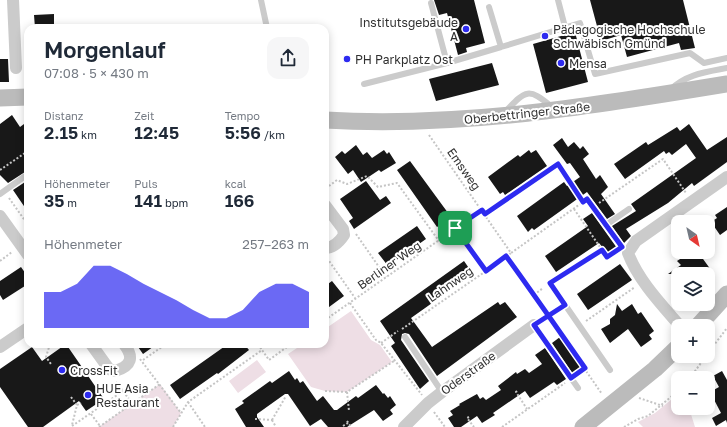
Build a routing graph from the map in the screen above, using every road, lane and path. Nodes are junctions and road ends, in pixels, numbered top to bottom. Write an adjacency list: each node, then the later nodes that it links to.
1 (13, 0): 11 (street)
2 (261, 0): 6 (lane)
3 (558, 0): 7 (lane)
4 (431, 3): 10 (lane)
5 (489, 7): 8 (lane)
6 (266, 24)
7 (565, 27): 8 (lane); 9 (lane)
8 (501, 47): 10 (lane)
9 (727, 58)
10 (448, 63): 13 (lane)
11 (16, 68)
12 (727, 68): 15 (lane)
13 (364, 84)
14 (727, 84): 15 (street, Oberbettringer Straße)
15 (666, 94): 18 (street, Oberbettringer Straße)
16 (24, 96): 17 (street)
17 (0, 98)
18 (329, 120)
19 (429, 135): 32 (path, Emsweg)
20 (24, 154): 21 (path)
21 (0, 170)
22 (24, 177): 25 (lane)
23 (727, 177): 27 (street)
24 (329, 186): 39 (path)
25 (2, 193): 35 (path)
26 (583, 202): 28 (path); 30 (path); 33 (path)
27 (693, 202): 28 (path); 44 (street)
28 (593, 207): 36 (lane)
29 (629, 208): 36 (lane)
30 (574, 209): 43 (path); 45 (path)
31 (329, 210): 38 (street)
32 (482, 210): 33 (path, Emsweg); 37 (path, Berliner Weg)
33 (485, 214): 45 (path, Emsweg)
34 (0, 216): 41 (street)
35 (24, 220)
36 (606, 225): 44 (lane)
37 (455, 228): 39 (path, Berliner Weg); 49 (path, Lahnweg)
38 (344, 235): 40 (street); 50 (path)
39 (439, 242): 50 (path, Berliner Weg)
40 (329, 248)
41 (24, 249)
42 (24, 250): 47 (path)
43 (602, 250): 44 (path); 52 (path)
44 (625, 250): 51 (street)
45 (511, 253): 46 (path)
46 (506, 256): 49 (path); 54 (path)
47 (0, 261)
48 (329, 261): 55 (path)
49 (486, 271): 67 (path, Lahnweg)
50 (386, 277): 55 (path, Berliner Weg)
51 (645, 281): 60 (street); 63 (path)
52 (550, 283): 54 (path); 57 (lane)
53 (727, 294): 61 (street)
54 (534, 295): 58 (path)
55 (356, 299): 56 (path, Berliner Weg)
56 (350, 302): 59 (path, Berliner Weg); 67 (path)
57 (565, 305): 58 (lane); 63 (lane)
58 (548, 316): 62 (lane); 79 (path)
59 (329, 317)
60 (675, 319)
61 (704, 319)
62 (534, 325): 81 (lane); 87 (street, Oderstraße)
63 (580, 325): 80 (lane)
64 (727, 328): 68 (path)
65 (24, 331): 69 (street)
66 (404, 337): 87 (lane)
67 (381, 343): 77 (path)
68 (715, 344)
69 (0, 347)
70 (49, 348): 78 (path)
71 (94, 348): 72 (street)
72 (127, 348)
73 (160, 348): 82 (path)
74 (286, 348): 75 (path)
75 (262, 350): 92 (path)
76 (671, 352): 97 (street)
77 (394, 360): 86 (path); 94 (path)
78 (50, 364)
79 (585, 368): 81 (path); 97 (path)
80 (610, 370)
81 (571, 378): 83 (lane); 99 (path)
82 (160, 384): 95 (path); 101 (path)
83 (578, 388)
84 (325, 390): 86 (path)
85 (517, 391): 99 (path)
86 (347, 392): 100 (path)
87 (442, 392): 94 (street, Oderstraße)
88 (286, 396): 105 (path)
89 (71, 397): 96 (path)
90 (638, 398): 98 (path)
91 (671, 398): 98 (path)
92 (188, 402): 101 (path); 110 (path)
93 (81, 403): 96 (path)
94 (428, 403): 113 (street, Oderstraße); 114 (path)
95 (132, 404): 102 (path); 108 (path)
96 (77, 405): 107 (path)
97 (610, 406): 117 (street)
98 (663, 406): 118 (path)
99 (527, 409): 116 (path)
100 (349, 411)
101 (181, 413): 109 (path)
102 (91, 414): 107 (path); 108 (path)
103 (469, 417): 115 (path)
104 (255, 419): 105 (path)
105 (272, 420): 111 (path)
106 (343, 426): 112 (path)
107 (72, 427)
108 (100, 427)
109 (173, 427)
110 (205, 427)
111 (276, 427)
112 (351, 427)
113 (405, 427)
114 (445, 427)
115 (474, 427)
116 (502, 427)
117 (583, 427)
118 (624, 427)

